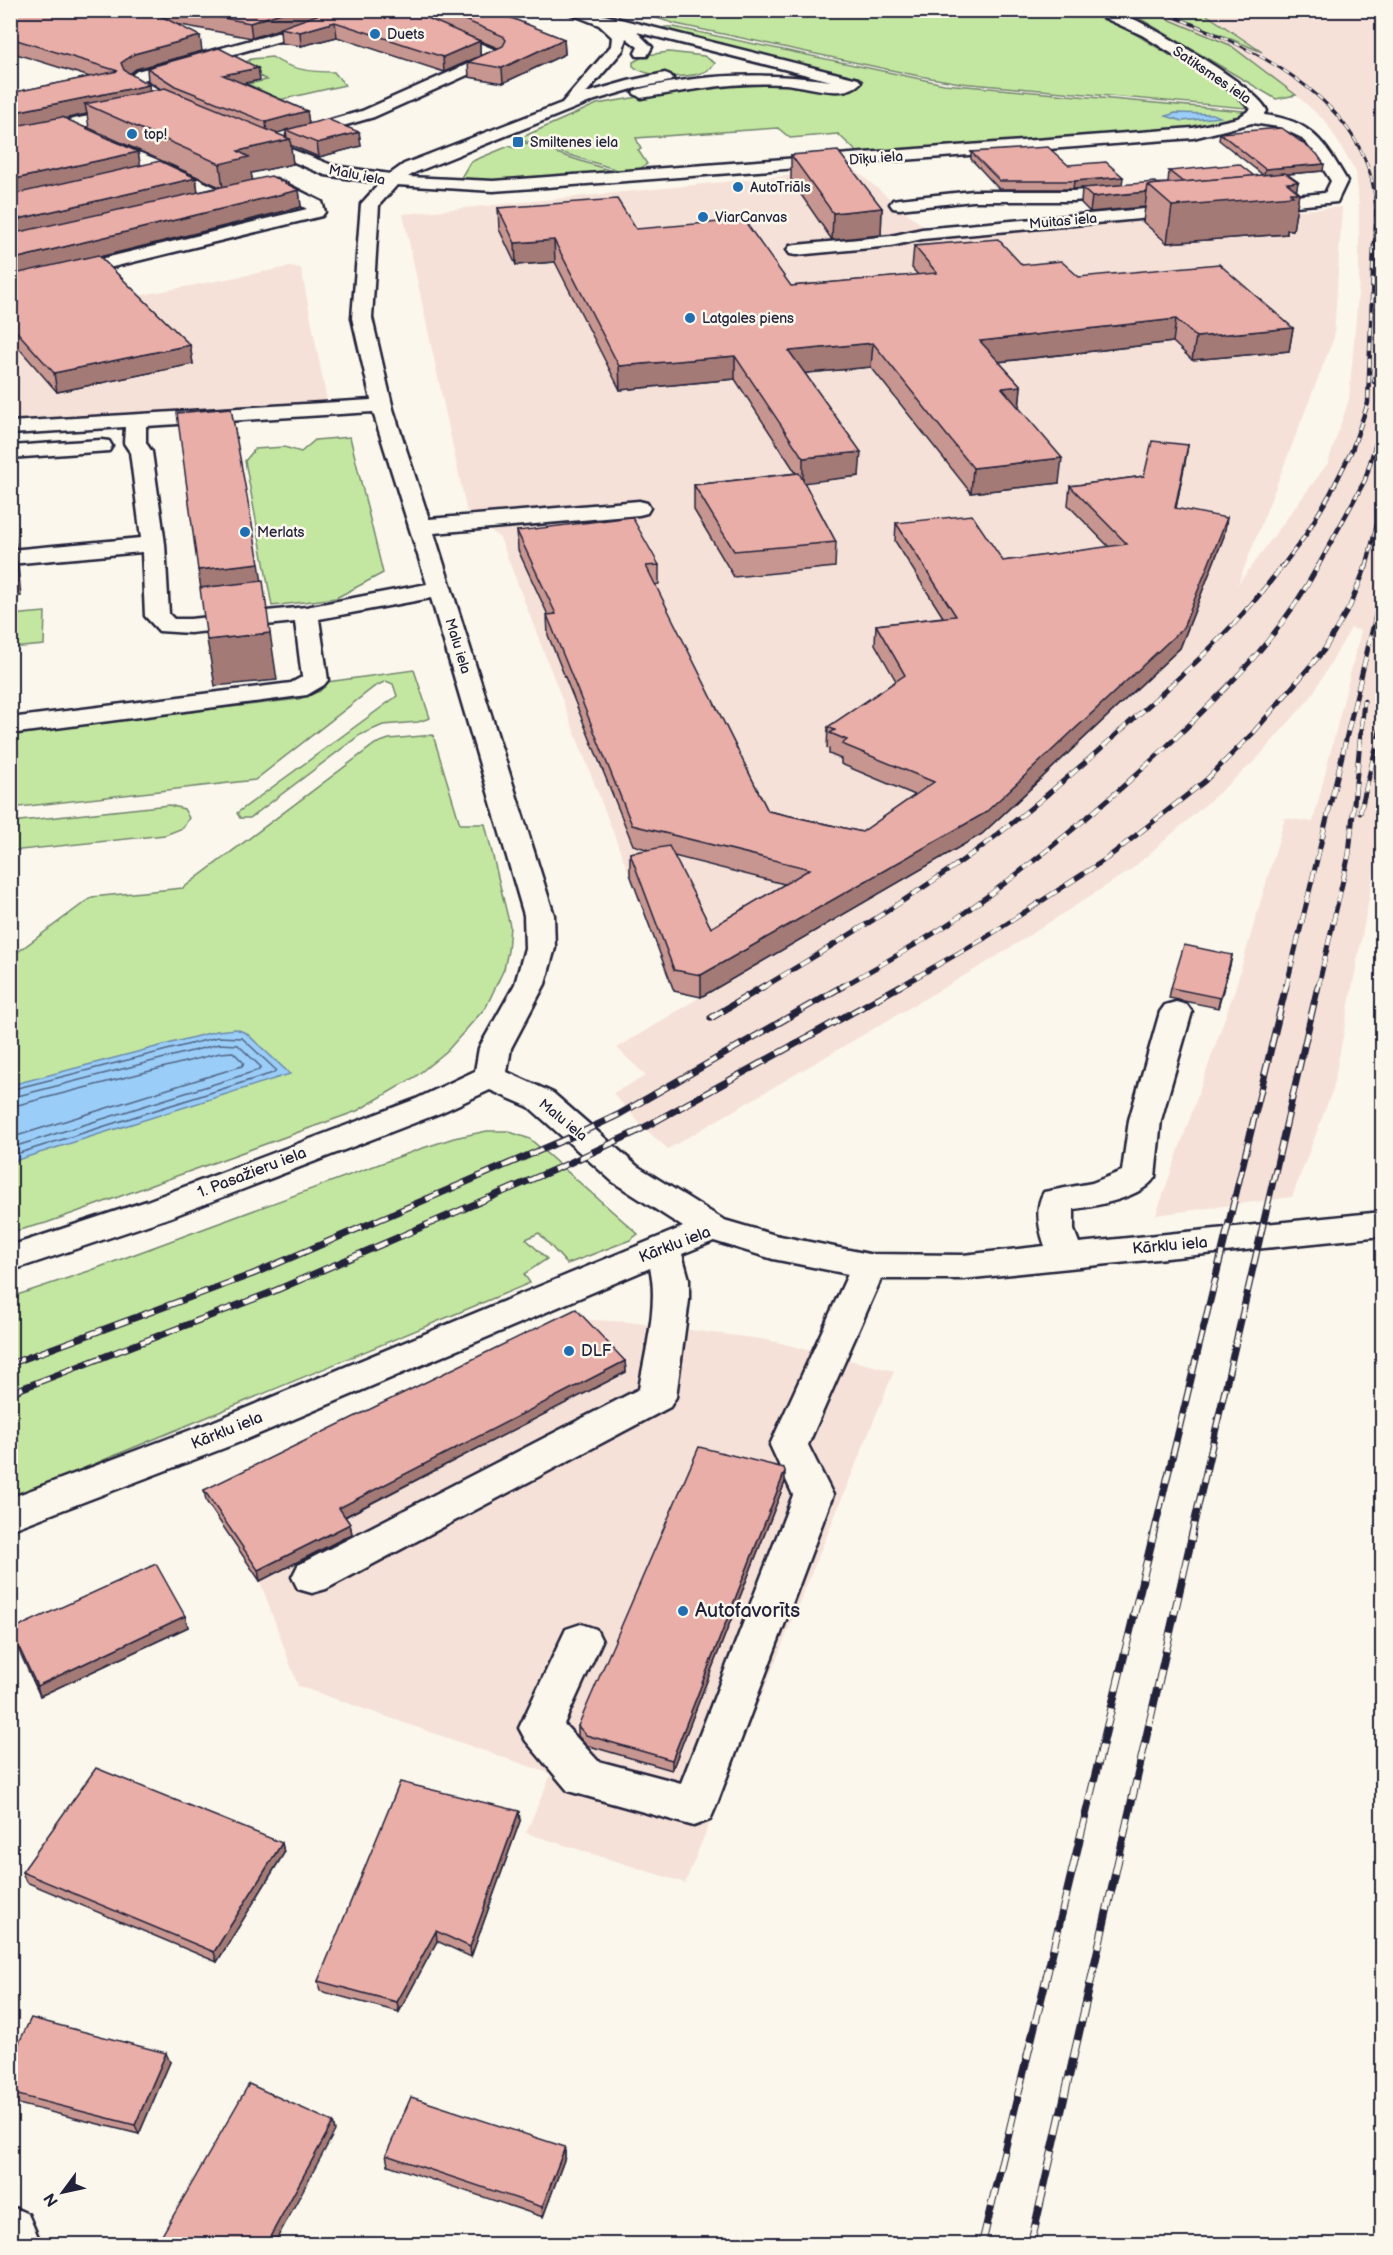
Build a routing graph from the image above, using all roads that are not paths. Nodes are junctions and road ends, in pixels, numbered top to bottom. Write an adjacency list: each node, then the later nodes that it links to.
1 (362, 10): 14 (street)
2 (387, 10): 17 (street)
3 (568, 10): 5 (street)
4 (1094, 10): 13 (street, Satiksmes iela)
5 (607, 22): 6 (street); 8 (street); 11 (street); 12 (street)
6 (683, 50): 7 (street); 8 (street)
7 (720, 60): 9 (street); 11 (street)
8 (634, 61): 10 (street); 12 (street)
9 (711, 73): 10 (street); 11 (street)
10 (665, 78): 12 (street)
11 (848, 84): 12 (street)
12 (578, 102): 25 (street)
13 (1250, 118): 18 (street, Dīķu iela); 37 (street, Satiksmes iela)
14 (66, 125): 16 (street); 21 (street)
15 (237, 132): 17 (street, Malu iela)
16 (10, 137)
17 (264, 144): 22 (street, Malu iela)
18 (942, 153): 19 (street, Dīķu iela); 20 (street)
19 (862, 160): 23 (street); 25 (street, Dīķu iela)
20 (954, 166)
21 (163, 170): 24 (street); 32 (street)
22 (331, 171): 25 (street, Malu iela); 27 (street)
23 (874, 174)
24 (141, 175)
25 (392, 180): 43 (street, Malu iela)
26 (968, 181): 33 (street)
27 (276, 184): 28 (street); 42 (street)
28 (256, 188)
29 (886, 189): 36 (street)
30 (1147, 190): 33 (street)
31 (238, 192): 32 (street)
32 (219, 196): 35 (street)
33 (983, 196): 36 (street)
34 (1166, 196): 39 (street)
35 (196, 202)
36 (899, 204): 40 (street)
37 (1240, 206)
38 (1206, 209): 39 (street, Muitas iela)
39 (1184, 211): 40 (street, Muitas iela)
40 (922, 234): 41 (street, Muitas iela)
41 (796, 250)
42 (10, 287)
43 (382, 405): 45 (street); 48 (street, Malu iela)
44 (10, 428): 45 (street)
45 (136, 432): 46 (street); 49 (street)
46 (10, 452)
47 (639, 508): 48 (street)
48 (421, 527): 51 (street, Malu iela)
49 (153, 544): 50 (street); 52 (street)
50 (10, 557)
51 (441, 589): 52 (street); 55 (street, Malu iela)
52 (306, 614): 53 (street)
53 (10, 726)
54 (1176, 1012): 59 (street)
55 (490, 1077): 57 (street, Malu iela); 60 (street, 1. Pasažieru iela)
56 (1383, 1224): 59 (street, Kārklu iela)
57 (712, 1228): 58 (street, Kārklu iela); 61 (street, Kārklu iela)
58 (663, 1249): 62 (street, Kārklu iela); 63 (street)
59 (1066, 1256): 61 (street, Kārklu iela)
60 (10, 1259)
61 (869, 1266): 64 (street)
62 (10, 1515)
63 (312, 1577)
64 (581, 1641)
65 (10, 2232): 66 (street)
66 (15, 2244)

